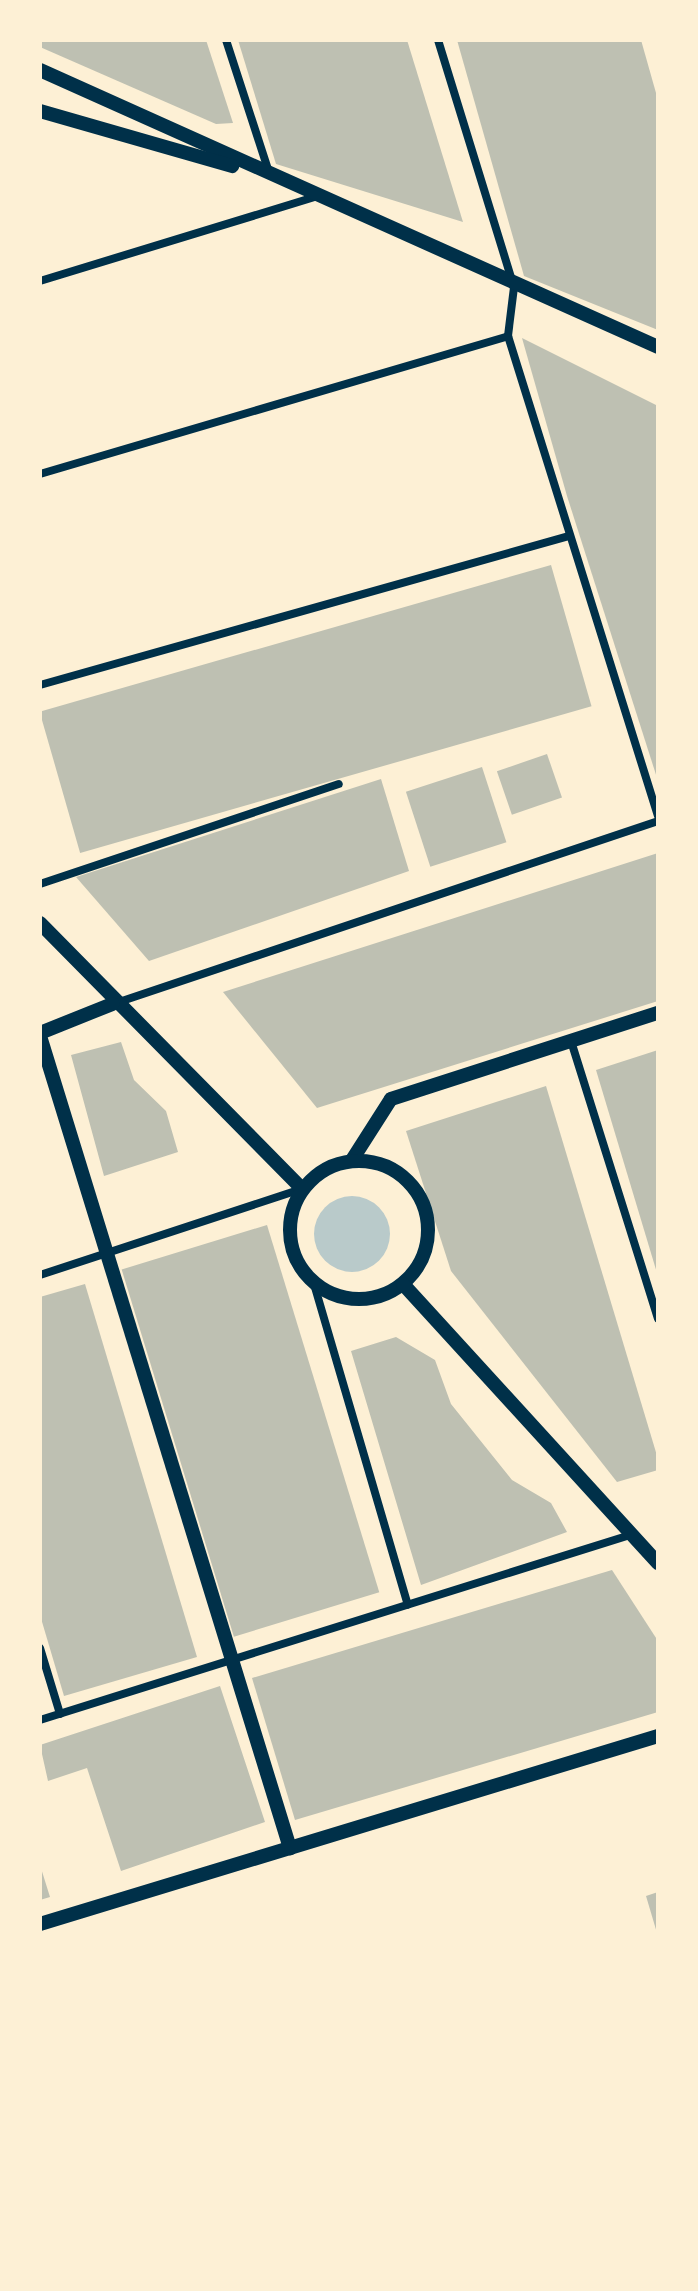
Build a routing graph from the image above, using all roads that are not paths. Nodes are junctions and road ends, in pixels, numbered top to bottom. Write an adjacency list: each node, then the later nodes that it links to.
1 (226, 40): 5 (street)
2 (438, 40): 8 (street)
3 (40, 70): 5 (street)
4 (40, 111): 5 (street)
5 (271, 177): 6 (street)
6 (315, 197): 7 (street); 8 (street)
7 (40, 281)
8 (514, 287): 9 (street); 10 (street)
9 (508, 336): 11 (street); 12 (street)
10 (658, 347)
11 (40, 474)
12 (569, 536): 13 (street); 15 (street)
13 (40, 685)
14 (339, 784): 16 (street)
15 (658, 819): 18 (street)
16 (40, 884)
17 (40, 923): 18 (street)
18 (112, 1004): 20 (street); 23 (street)
19 (658, 1013): 21 (street)
20 (40, 1034): 24 (street)
21 (571, 1041): 22 (street); 28 (street)
22 (352, 1160): 23 (street); 27 (street)
23 (302, 1189): 24 (street); 26 (street)
24 (108, 1254): 25 (street); 33 (street)
25 (40, 1275)
26 (314, 1284): 27 (street); 31 (street)
27 (403, 1284): 29 (street)
28 (658, 1319)
29 (633, 1534): 30 (street); 31 (street)
30 (658, 1563)
31 (408, 1605): 33 (street)
32 (40, 1648): 34 (street)
33 (231, 1660): 34 (street); 37 (street)
34 (60, 1714): 35 (street)
35 (40, 1720)
36 (658, 1736): 37 (street)
37 (290, 1848): 38 (street)
38 (40, 1924)

